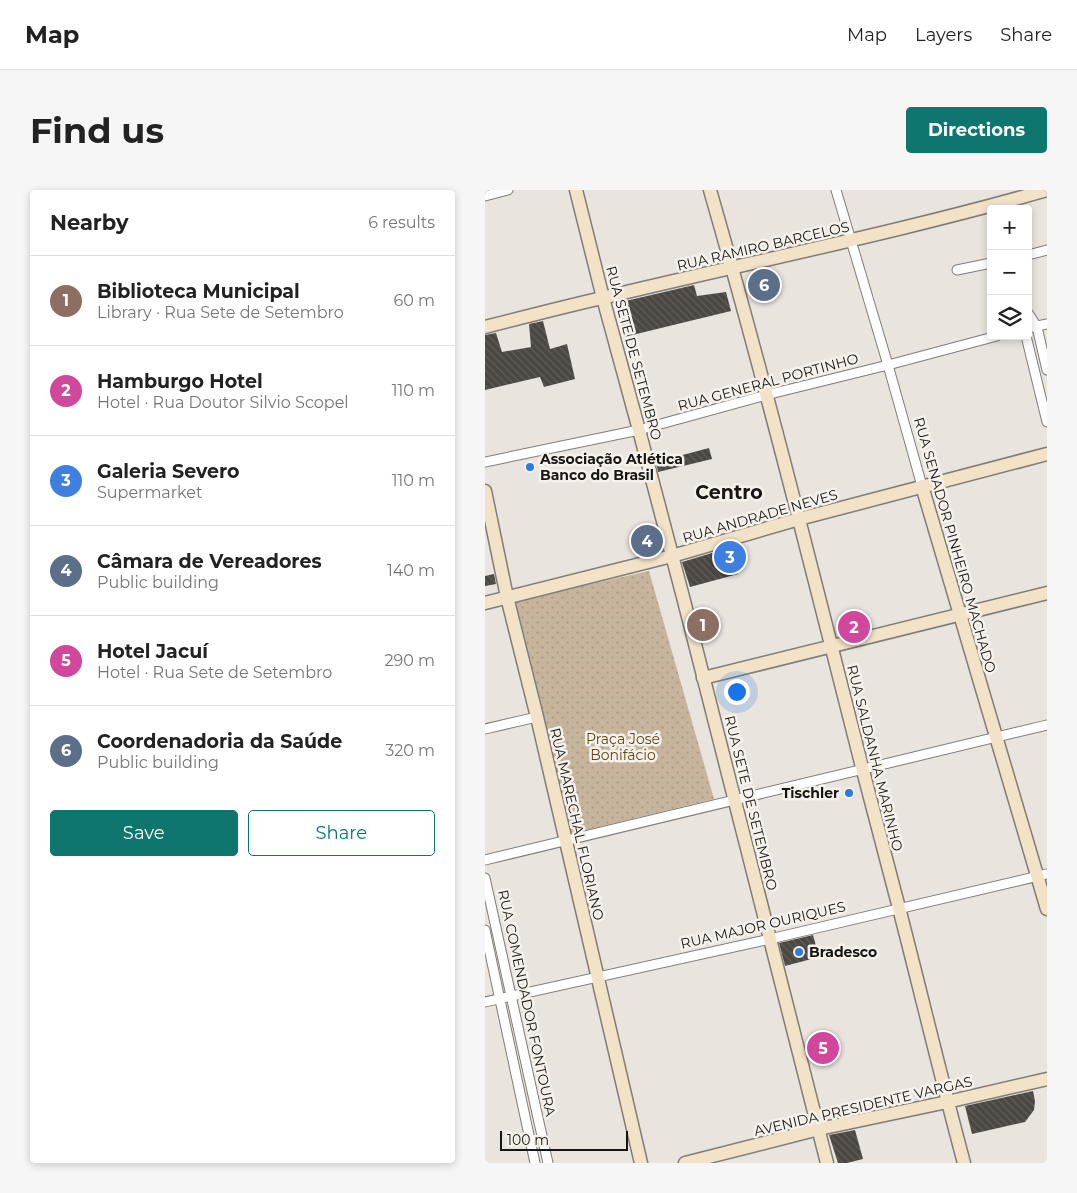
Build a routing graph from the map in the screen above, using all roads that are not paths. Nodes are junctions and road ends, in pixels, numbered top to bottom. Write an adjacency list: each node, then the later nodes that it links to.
1 (508, 190): 6 (street)
2 (576, 190): 13 (main road, RUA SETE DE SETEMBRO)
3 (710, 190): 11 (main road, RUA SALDANHA MARINHO)
4 (836, 190): 7 (street, RUA SENADOR PINHEIRO MACHADO)
5 (1047, 190): 7 (main road, RUA RAMIRO BARCELOS)
6 (485, 196)
7 (850, 241): 11 (main road, RUA RAMIRO BARCELOS); 19 (street, RUA SENADOR PINHEIRO MACHADO)
8 (1047, 250): 9 (street)
9 (1032, 254)
10 (987, 264): 12 (street)
11 (732, 268): 13 (main road, RUA RAMIRO BARCELOS); 21 (main road, RUA SALDANHA MARINHO)
12 (957, 270)
13 (603, 298): 15 (main road, RUA RAMIRO BARCELOS); 23 (main road, RUA SETE DE SETEMBRO)
14 (1047, 324): 16 (street)
15 (485, 327)
16 (1033, 327): 20 (street)
17 (987, 339): 19 (street, RUA GENERAL PORTINHO)
18 (1028, 340): 22 (street)
19 (888, 365): 21 (street, RUA GENERAL PORTINHO); 26 (street, RUA SENADOR PINHEIRO MACHADO)
20 (1047, 370)
21 (766, 395): 23 (street, RUA GENERAL PORTINHO); 28 (main road, RUA SALDANHA MARINHO)
22 (1047, 422)
23 (639, 430): 25 (street, RUA GENERAL PORTINHO); 29 (main road, RUA SETE DE SETEMBRO)
24 (1045, 453): 26 (main road, RUA ANDRADE NEVES)
25 (485, 462)
26 (922, 486): 28 (main road, RUA ANDRADE NEVES); 33 (main road, RUA SENADOR PINHEIRO MACHADO)
27 (485, 491): 31 (main road, RUA MARECHAL FLORIANO)
28 (799, 519): 29 (main road, RUA ANDRADE NEVES); 34 (main road, RUA SALDANHA MARINHO)
29 (672, 556): 31 (main road, RUA ANDRADE NEVES); 35 (main road, RUA SETE DE SETEMBRO)
30 (1047, 593): 33 (main road)
31 (507, 597): 32 (main road, RUA ANDRADE NEVES); 36 (main road, RUA MARECHAL FLORIANO)
32 (485, 603)
33 (960, 614): 34 (main road); 39 (main road, RUA SENADOR PINHEIRO MACHADO)
34 (831, 647): 35 (main road); 40 (main road, RUA SALDANHA MARINHO)
35 (703, 678): 41 (main road, RUA SETE DE SETEMBRO)
36 (537, 717): 38 (street); 42 (main road, RUA MARECHAL FLORIANO)
37 (1047, 725): 39 (street)
38 (485, 729)
39 (996, 737): 40 (street); 44 (main road, RUA SENADOR PINHEIRO MACHADO)
40 (862, 770): 41 (street); 46 (main road, RUA SALDANHA MARINHO)
41 (734, 801): 42 (street); 50 (main road, RUA SETE DE SETEMBRO)
42 (566, 841): 43 (street); 53 (main road, RUA MARECHAL FLORIANO)
43 (485, 860)
44 (1042, 876): 46 (street, RUA MAJOR OURIQUES); 48 (main road, RUA SENADOR PINHEIRO MACHADO)
45 (485, 878): 47 (street, RUA COMENDADOR FONTOURA)
46 (899, 908): 50 (street, RUA MAJOR OURIQUES); 60 (main road, RUA SALDANHA MARINHO)
47 (488, 909): 51 (street, RUA COMENDADOR FONTOURA)
48 (1047, 909)
49 (485, 930): 52 (street, RUA COMENDADOR FONTOURA)
50 (770, 938): 53 (street, RUA MAJOR OURIQUES); 61 (main road, RUA SETE DE SETEMBRO)
51 (503, 962): 52 (street); 54 (street, RUA COMENDADOR FONTOURA)
52 (492, 964): 55 (street, RUA COMENDADOR FONTOURA)
53 (597, 977): 54 (street, RUA MAJOR OURIQUES); 66 (main road, RUA MARECHAL FLORIANO)
54 (510, 996): 55 (street, RUA MAJOR OURIQUES); 58 (street, RUA COMENDADOR FONTOURA)
55 (500, 998): 56 (street, RUA MAJOR OURIQUES); 59 (street, RUA COMENDADOR FONTOURA)
56 (485, 1002)
57 (1047, 1079): 60 (main road, AVENIDA PRESIDENTE VARGAS)
58 (533, 1094): 59 (street); 62 (street, RUA COMENDADOR FONTOURA)
59 (521, 1096): 63 (street, RUA COMENDADOR FONTOURA)
60 (947, 1102): 61 (main road, AVENIDA PRESIDENTE VARGAS); 69 (main road, RUA SALDANHA MARINHO)
61 (819, 1130): 67 (main road, AVENIDA PRESIDENTE VARGAS); 68 (main road, RUA SETE DE SETEMBRO)
62 (543, 1142): 63 (street); 65 (street, RUA COMENDADOR FONTOURA)
63 (531, 1144): 64 (street, RUA COMENDADOR FONTOURA)
64 (535, 1163)
65 (548, 1163)
66 (641, 1163)
67 (685, 1163)
68 (827, 1163)
69 (964, 1163)

